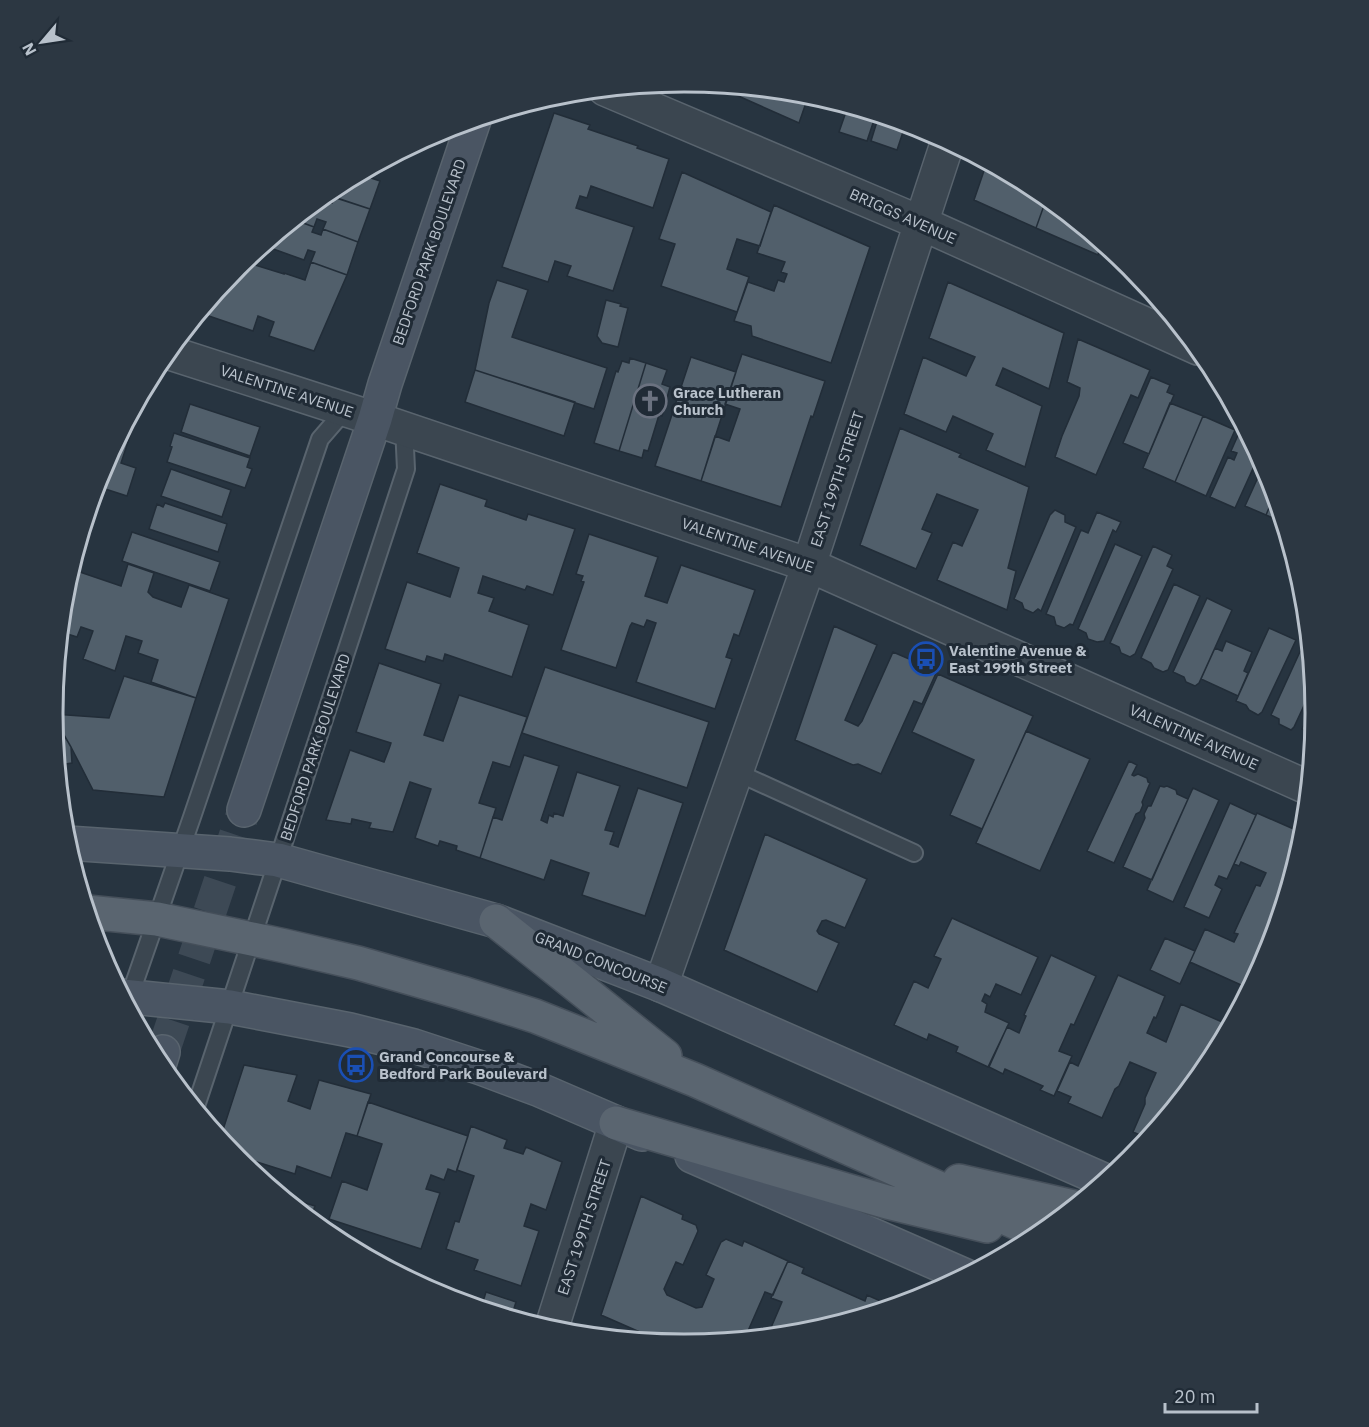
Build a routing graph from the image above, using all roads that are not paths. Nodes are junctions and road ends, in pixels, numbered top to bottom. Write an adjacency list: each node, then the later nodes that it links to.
1 (620, 95): 4 (street, BRIGGS AVENUE)
2 (471, 130): 7 (street, BEDFORD PARK BOULEVARD)
3 (945, 150): 4 (street, EAST 199TH STREET)
4 (921, 224): 5 (street, BRIGGS AVENUE); 8 (street, EAST 199TH STREET)
5 (1182, 341)
6 (177, 355): 7 (street, VALENTINE AVENUE)
7 (375, 419): 8 (street, VALENTINE AVENUE); 11 (street, BEDFORD PARK BOULEVARD); 13 (lane, BEDFORD PARK BOULEVARD); 15 (lane, BEDFORD PARK BOULEVARD)
8 (809, 565): 9 (street, EAST 199TH STREET); 10 (street, VALENTINE AVENUE)
9 (736, 772): 14 (lane); 20 (street, EAST 199TH STREET)
10 (1302, 785)
11 (244, 810)
12 (77, 844): 13 (street, GRAND CONCOURSE)
13 (181, 850): 15 (street, GRAND CONCOURSE); 17 (lane, BEDFORD PARK BOULEVARD)
14 (914, 853)
15 (278, 860): 18 (street, GRAND CONCOURSE); 19 (lane, BEDFORD PARK BOULEVARD)
16 (96, 913): 17 (main road)
17 (157, 919): 19 (main road); 21 (lane, BEDFORD PARK BOULEVARD)
18 (496, 921): 20 (street, GRAND CONCOURSE); 24 (main road)
19 (252, 939): 23 (lane, BEDFORD PARK BOULEVARD); 24 (main road)
20 (661, 985): 28 (street, GRAND CONCOURSE)
21 (129, 992)
22 (133, 1000): 23 (street)
23 (230, 1007): 25 (lane, BEDFORD PARK BOULEVARD); 26 (street)
24 (695, 1080): 27 (main road)
25 (198, 1100)
26 (616, 1123): 31 (main road); 32 (street); 33 (street, EAST 199TH STREET)
27 (883, 1164): 29 (main road); 30 (main road)
28 (1098, 1177)
29 (1065, 1205)
30 (1031, 1229)
31 (1023, 1235)
32 (957, 1272)
33 (554, 1321)

